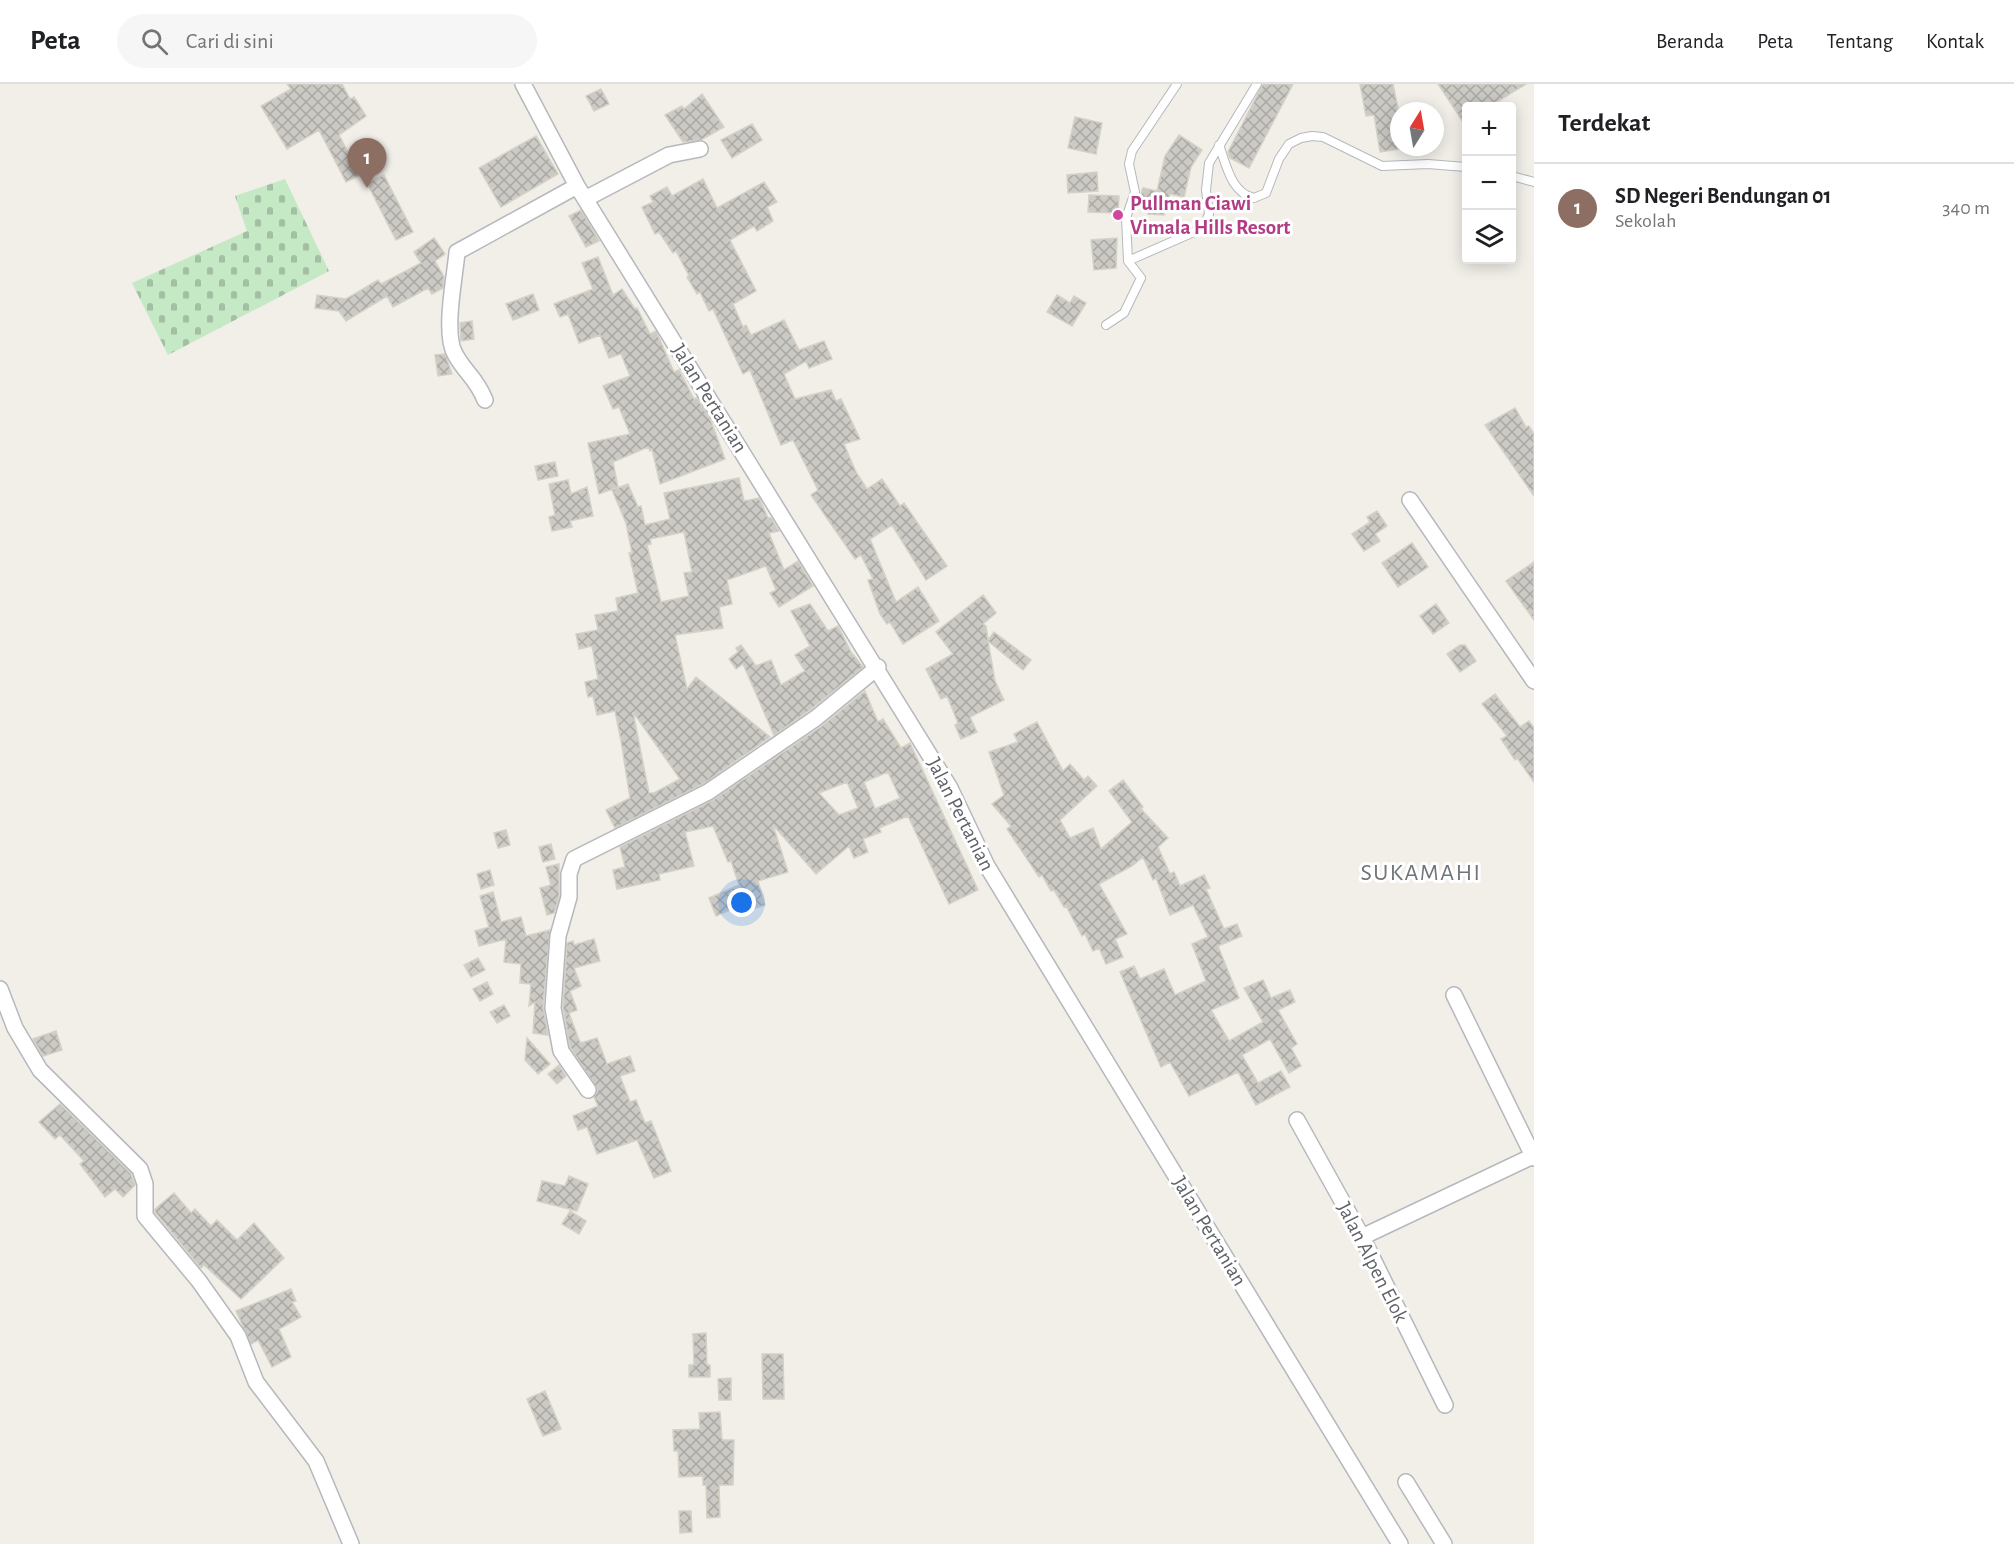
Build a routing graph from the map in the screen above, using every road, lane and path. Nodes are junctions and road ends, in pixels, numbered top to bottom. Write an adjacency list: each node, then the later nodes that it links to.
1 (523, 84): 9 (street, Jalan Pertanian)
2 (1177, 84): 10 (lane)
3 (1257, 84): 4 (lane)
4 (1219, 145): 6 (lane); 10 (lane)
5 (700, 149): 9 (street)
6 (1462, 167)
7 (1516, 177): 8 (lane)
8 (1534, 182)
9 (581, 193): 12 (street); 14 (street, Jalan Pertanian)
10 (1128, 261): 11 (lane)
11 (1106, 325)
12 (485, 400)
13 (1410, 500): 15 (street)
14 (878, 667): 18 (street); 25 (street, Jalan Pertanian)
15 (1534, 681)
16 (0, 989): 24 (street)
17 (1454, 995): 20 (street)
18 (588, 1090)
19 (1297, 1120): 21 (street, Jalan Alpen Elok)
20 (1533, 1157): 21 (street)
21 (1362, 1237): 22 (street, Jalan Alpen Elok)
22 (1445, 1406)
23 (1406, 1482): 26 (street)
24 (351, 1544)
25 (1400, 1544)
26 (1444, 1544)

